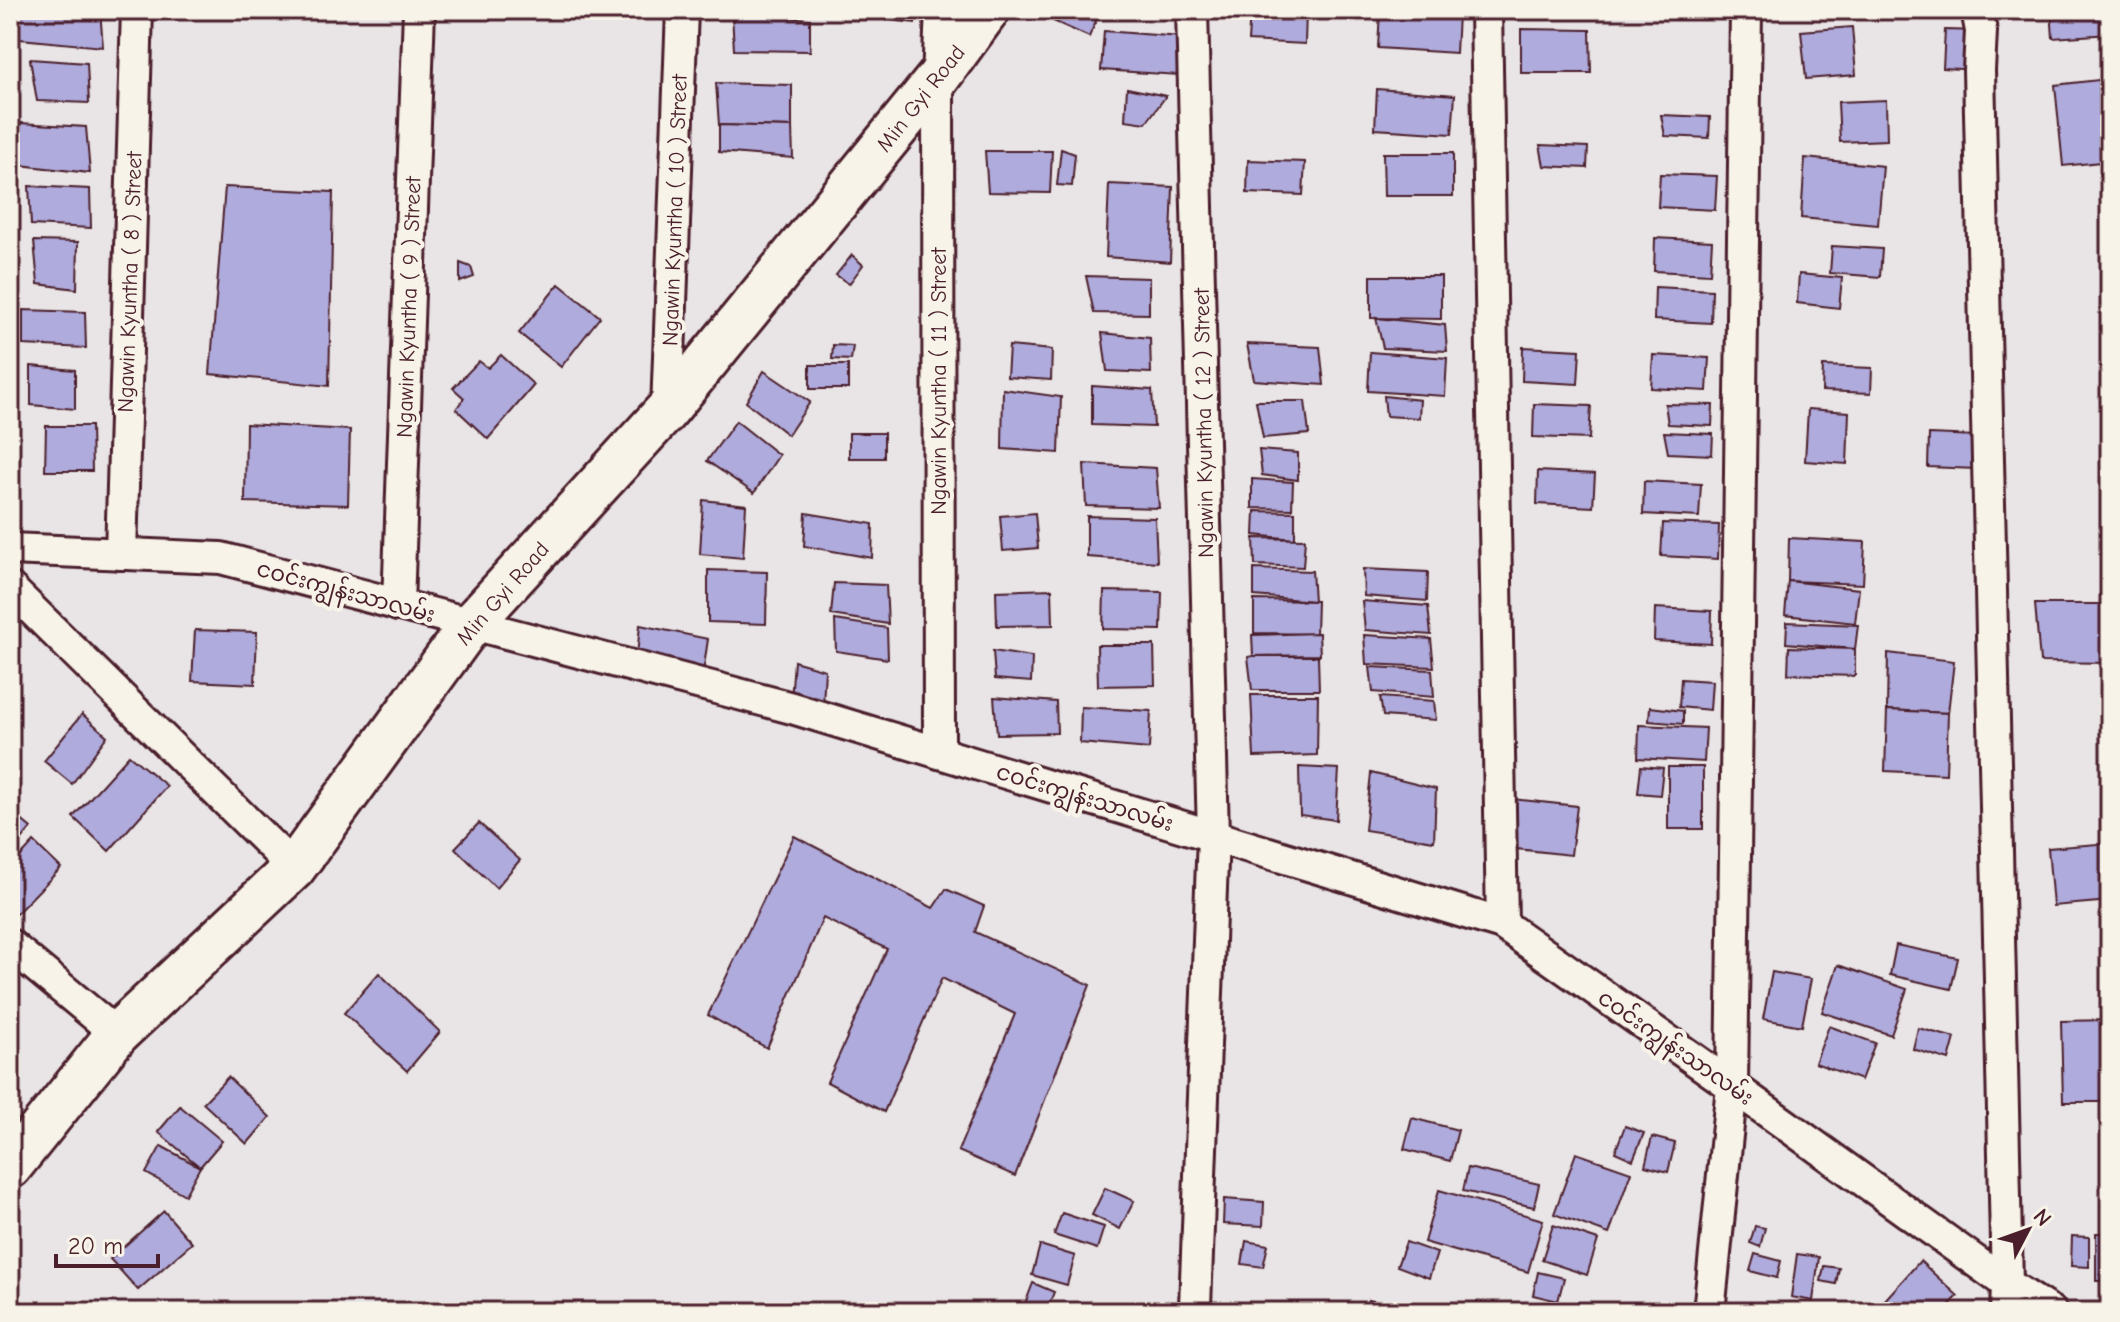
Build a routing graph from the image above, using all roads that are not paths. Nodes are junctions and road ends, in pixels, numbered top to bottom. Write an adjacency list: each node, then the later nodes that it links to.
1 (137, 10): 13 (street, Ngawin Kyuntha ( 8 ) Street)
2 (419, 10): 15 (street, Ngawin Kyuntha ( 9 ) Street)
3 (682, 10): 11 (street, Ngawin Kyuntha ( 10 ) Street)
4 (941, 10): 10 (street, Ngawin Kyuntha ( 11 ) Street)
5 (988, 10): 10 (main road, Min Gyi Road)
6 (1192, 10): 18 (street, Ngawin Kyuntha ( 12 ) Street)
7 (1486, 10): 20 (street)
8 (1746, 10): 23 (street)
9 (1977, 10): 25 (street)
10 (938, 78): 11 (main road, Min Gyi Road); 17 (street, Ngawin Kyuntha ( 11 ) Street)
11 (667, 410): 16 (main road, Min Gyi Road)
12 (10, 549): 13 (street, ငဝင်းကျွန်းသာလမ်း)
13 (121, 554): 15 (street, ငဝင်းကျွန်းသာလမ်း)
14 (10, 588): 19 (street)
15 (398, 605): 16 (street, ငဝင်းကျွန်းသာလမ်း)
16 (471, 624): 17 (street, ငဝင်းကျွန်းသာလမ်း); 19 (main road, Min Gyi Road)
17 (939, 753): 18 (street, ငဝင်းကျွန်းသာလမ်း)
18 (1213, 836): 20 (street, ငဝင်းကျွန်းသာလမ်း); 26 (street, Ngawin Kyuntha ( 12 ) Street)
19 (294, 868): 22 (main road, Min Gyi Road)
20 (1502, 924): 23 (street, ငဝင်းကျွန်းသာလမ်း)
21 (10, 945): 22 (street)
22 (117, 1034): 24 (main road, Min Gyi Road)
23 (1732, 1086): 25 (street, ငဝင်းကျွန်းသာလမ်း); 27 (street)
24 (10, 1167)
25 (2006, 1298): 28 (street, ငဝင်းကျွန်းသာလမ်း)
26 (1192, 1312)
27 (1709, 1312)
28 (2051, 1312)

